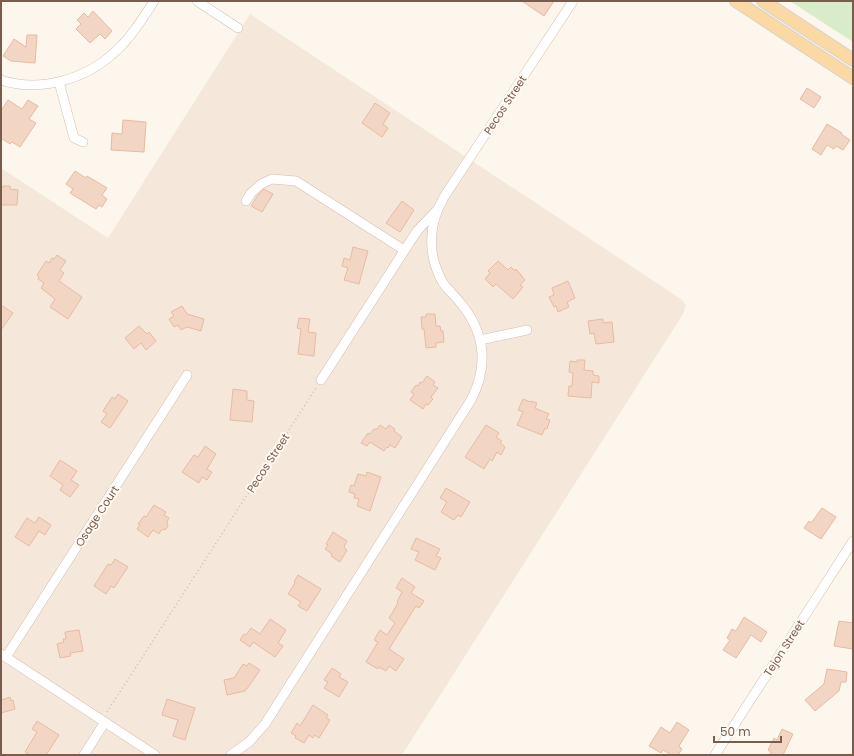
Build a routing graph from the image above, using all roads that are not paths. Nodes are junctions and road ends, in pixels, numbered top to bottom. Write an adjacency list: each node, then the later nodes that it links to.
1 (154, 1): 10 (street)
2 (197, 1): 6 (street)
3 (573, 1): 13 (street, Pecos Street)
4 (736, 1): 8 (main road)
5 (763, 1): 7 (main road)
6 (238, 28)
7 (853, 60)
8 (853, 78)
9 (1, 80): 10 (street)
10 (59, 82): 11 (street)
11 (83, 142)
12 (246, 201): 14 (street)
13 (438, 209): 14 (street, Pecos Street); 16 (street, Pecos Street)
14 (404, 250): 18 (street, Pecos Street)
15 (527, 330): 16 (street)
16 (480, 340): 24 (street, Pecos Street)
17 (187, 375): 20 (street, Osage Court)
18 (321, 380)
19 (853, 541): 25 (street, Tejon Street)
20 (4, 655): 21 (street)
21 (103, 722): 22 (street); 23 (street)
22 (84, 755)
23 (155, 755)
24 (231, 755)
25 (715, 755)

